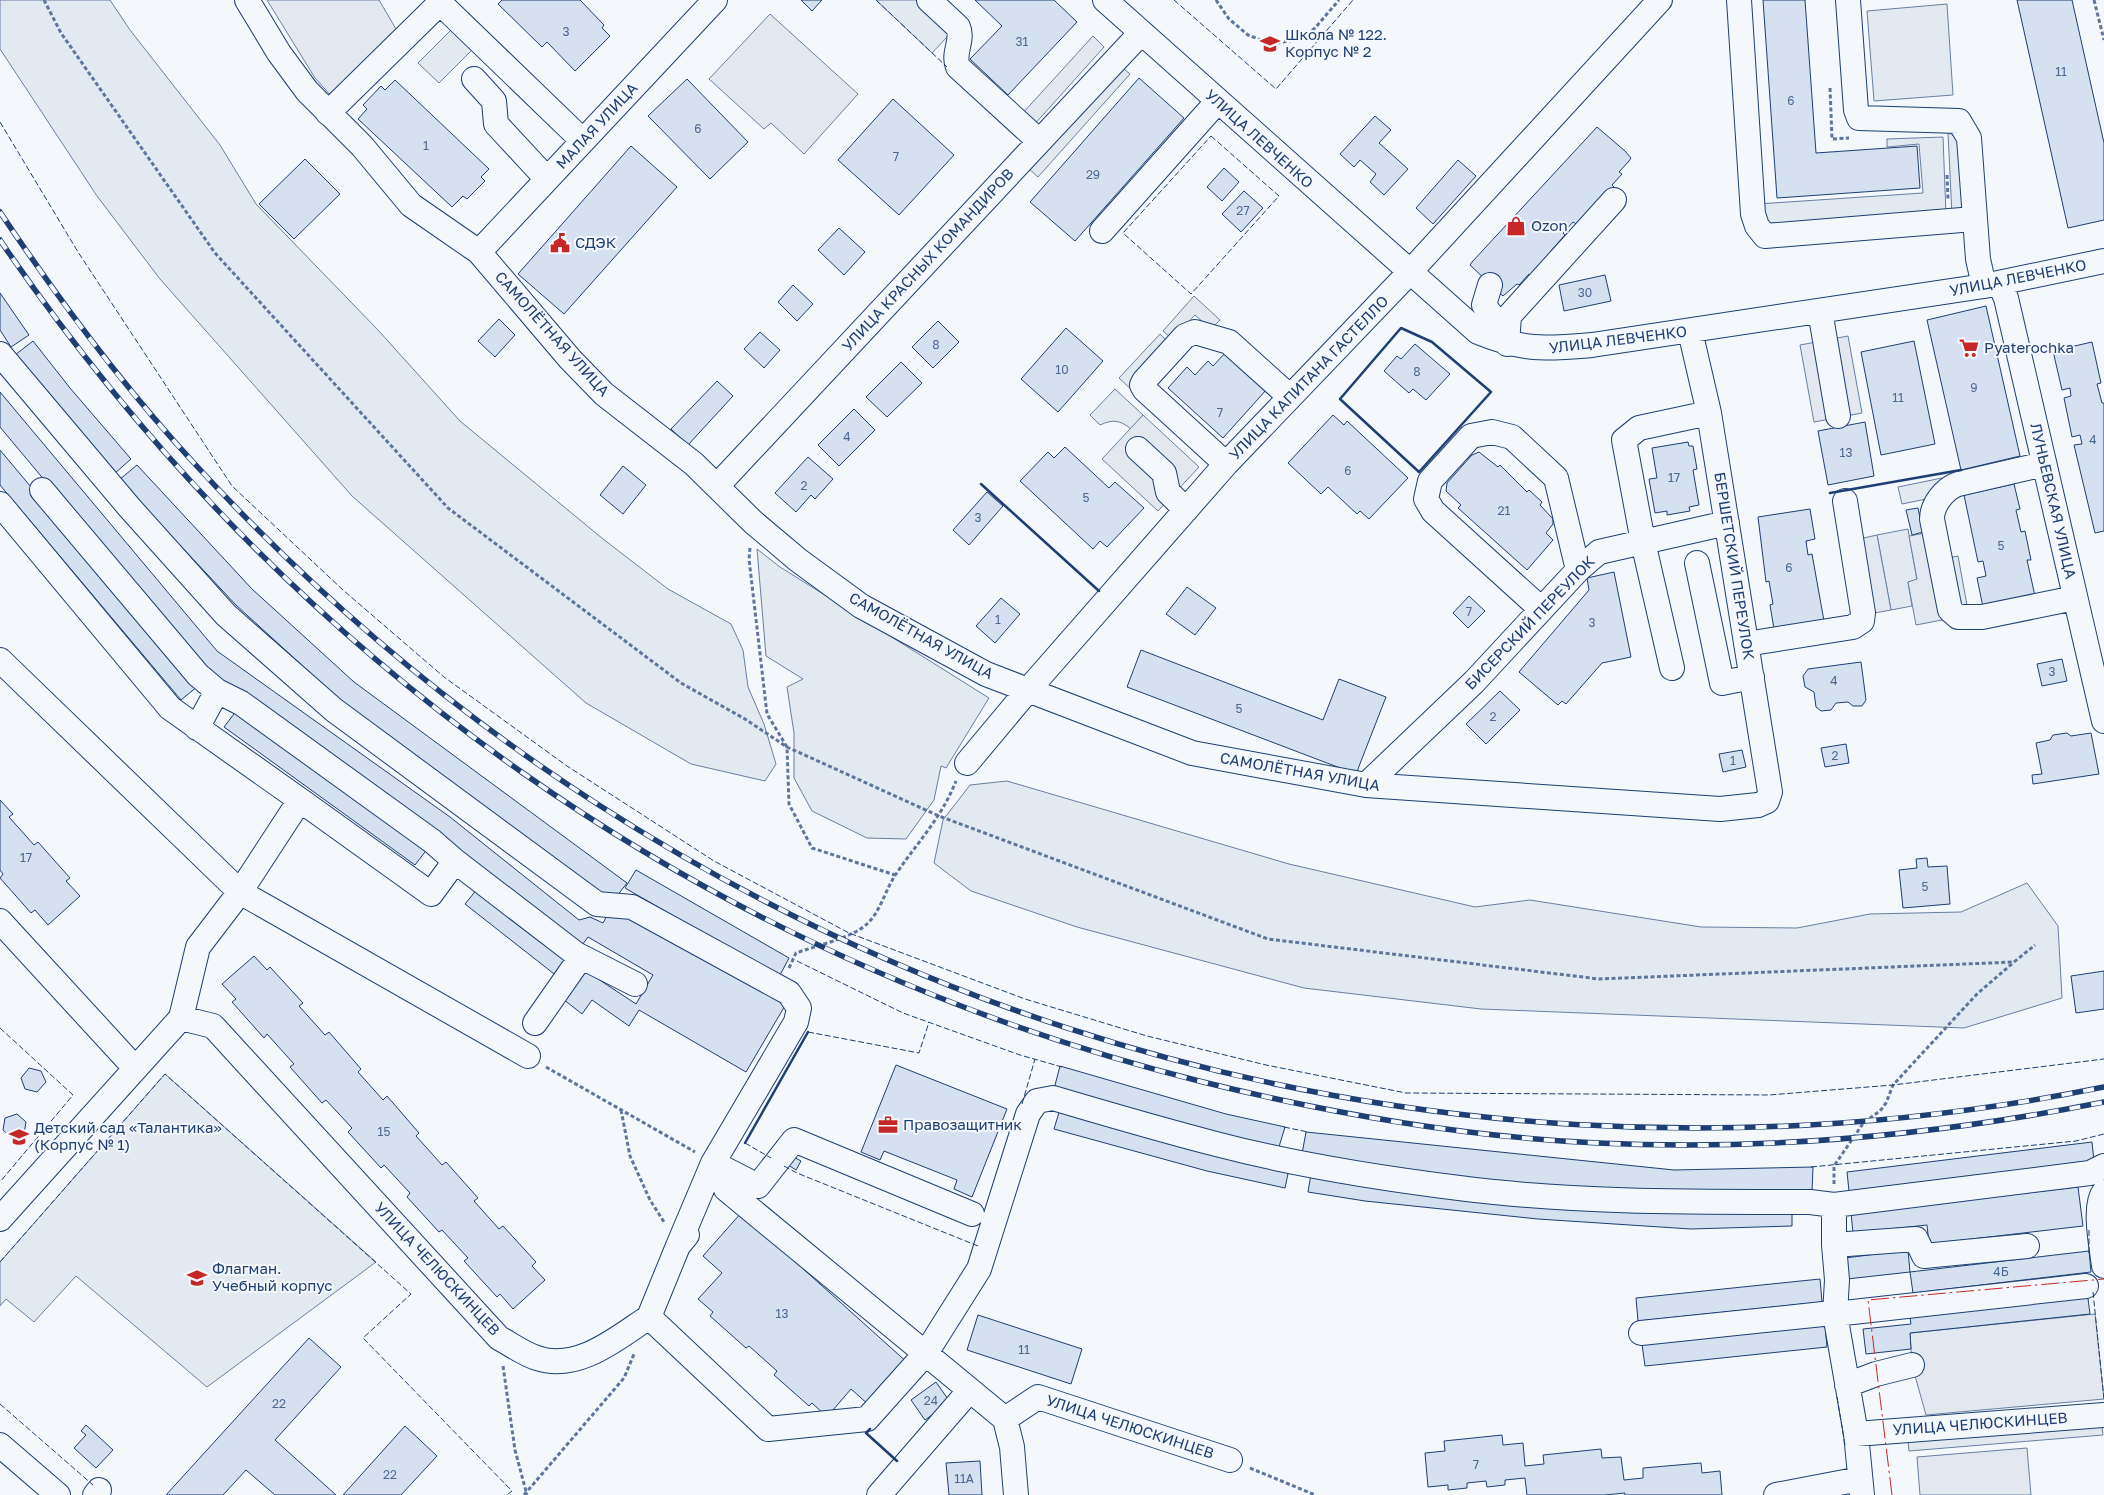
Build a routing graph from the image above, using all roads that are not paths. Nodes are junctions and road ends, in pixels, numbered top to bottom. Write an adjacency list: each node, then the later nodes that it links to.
1 (247, 0): 11 (street, САМОЛЁТНАЯ УЛИЦА)
2 (716, 0): 12 (street, МАЛАЯ УЛИЦА)
3 (929, 0): 13 (street)
4 (1105, 0): 8 (street, УЛИЦА ЛЕВЧЕНКО)
5 (1660, 0): 20 (street, УЛИЦА КАПИТАНА ГАСТЕЛЛО)
6 (1739, 0): 16 (street)
7 (1848, 0): 16 (street, ЛУНЬЕВСКАЯ УЛИЦА)
8 (1140, 34): 10 (street, УЛИЦА ЛЕВЧЕНКО); 13 (street, УЛИЦА КРАСНЫХ КОМАНДИРОВ)
9 (474, 79): 14 (street)
10 (1217, 102): 17 (street); 20 (street, УЛИЦА ЛЕВЧЕНКО)
11 (328, 113): 12 (street); 18 (street, САМОЛЁТНАЯ УЛИЦА)
12 (583, 141): 14 (street, МАЛАЯ УЛИЦА)
13 (1039, 141): 33 (street, УЛИЦА КРАСНЫХ КОМАНДИРОВ)
14 (547, 179): 18 (street, МАЛАЯ УЛИЦА)
15 (1614, 200): 25 (street)
16 (1974, 219): 21 (street, ЛУНЬЕВСКАЯ УЛИЦА)
17 (1102, 231)
18 (479, 252): 33 (street, САМОЛЁТНАЯ УЛИЦА)
19 (2104, 261): 21 (street, УЛИЦА ЛЕВЧЕНКО)
20 (1409, 272): 25 (street, УЛИЦА ЛЕВЧЕНКО); 27 (street, УЛИЦА КАПИТАНА ГАСТЕЛЛО)
21 (1992, 284): 23 (street, УЛИЦА ЛЕВЧЕНКО); 32 (street, ЛУНЬЕВСКАЯ УЛИЦА)
22 (1490, 285): 25 (street)
23 (1820, 311): 24 (street, УЛИЦА ЛЕВЧЕНКО); 29 (street)
24 (1690, 331): 25 (street, УЛИЦА ЛЕВЧЕНКО); 28 (street, БЕРШЕТСКИЙ ПЕРЕУЛОК)
25 (1507, 344)
26 (0, 354): 65 (street)
27 (1289, 396): 31 (street, УЛИЦА КАПИТАНА ГАСТЕЛЛО); 31 (street)
28 (1709, 413): 38 (street, БЕРШЕТСКИЙ ПЕРЕУЛОК); 39 (street)
29 (1838, 416)
30 (1138, 449): 37 (street)
31 (1226, 464): 37 (street, УЛИЦА КАПИТАНА ГАСТЕЛЛО)
32 (2044, 464): 42 (street, ЛУНЬЕВСКАЯ УЛИЦА); 42 (street)
33 (717, 486): 48 (street, САМОЛЁТНАЯ УЛИЦА)
34 (42, 490): 49 (street)
35 (1845, 500): 44 (street)
36 (0, 504): 51 (street)
37 (1186, 510): 48 (street, УЛИЦА КАПИТАНА ГАСТЕЛЛО)
38 (1727, 523): 39 (street, БИСЕРСКИЙ ПЕРЕУЛОК); 44 (street, БЕРШЕТСКИЙ ПЕРЕУЛОК)
39 (1643, 542): 41 (street, БИСЕРСКИЙ ПЕРЕУЛОК); 46 (street)
40 (1697, 563): 47 (street)
41 (1578, 570): 43 (street, БИСЕРСКИЙ ПЕРЕУЛОК); 43 (street)
42 (2076, 598): 50 (street, ЛУНЬЕВСКАЯ УЛИЦА)
43 (1542, 610): 53 (street, БИСЕРСКИЙ ПЕРЕУЛОК)
44 (1746, 644): 47 (street, БЕРШЕТСКИЙ ПЕРЕУЛОК)
45 (0, 660): 57 (street)
46 (1672, 668)
47 (1752, 677): 55 (street, БЕРШЕТСКИЙ ПЕРЕУЛОК)
48 (1028, 690): 52 (street, УЛИЦА КАПИТАНА ГАСТЕЛЛО); 53 (street, САМОЛЁТНАЯ УЛИЦА)
49 (217, 691): 51 (street); 56 (street)
50 (2104, 720)
51 (197, 728): 54 (street)
52 (967, 763)
53 (1366, 785): 55 (street, САМОЛЁТНАЯ УЛИЦА)
54 (300, 800): 56 (street); 57 (street)
55 (1767, 801)
56 (455, 861): 59 (street)
57 (240, 892): 61 (street); 63 (street)
58 (0, 921): 64 (street)
59 (581, 957): 60 (street); 62 (street)
60 (635, 984)
61 (181, 1018): 64 (street); 79 (street, УЛИЦА ЧЕЛЮСКИНЦЕВ)
62 (536, 1023)
63 (528, 1056)
64 (135, 1068): 72 (street)
65 (713, 1163): 67 (street); 73 (street)
66 (2104, 1166): 70 (street)
67 (758, 1186): 68 (street); 71 (street)
68 (726, 1189): 73 (street); 81 (street)
69 (2104, 1192): 76 (street)
70 (1834, 1205): 74 (street); 81 (street)
71 (972, 1214)
72 (0, 1219)
73 (678, 1246): 79 (street)
74 (1834, 1246): 75 (street); 78 (street)
75 (2027, 1246)
76 (2104, 1266)
77 (2086, 1286): 78 (street)
78 (1835, 1314): 80 (street); 83 (street)
79 (649, 1317): 81 (street)
80 (1641, 1333)
81 (926, 1353): 84 (street)
82 (1912, 1365): 83 (street)
83 (1847, 1385): 87 (street)
84 (970, 1390): 86 (street); 92 (street)
85 (2104, 1415): 87 (street, УЛИЦА ЧЕЛЮСКИНЦЕВ)
86 (1005, 1419): 89 (street, УЛИЦА ЧЕЛЮСКИНЦЕВ); 93 (street)
87 (1856, 1434): 90 (street)
88 (0, 1445): 91 (street)
89 (1230, 1460)
90 (1861, 1487): 94 (street)
91 (58, 1495)
92 (879, 1495)
93 (1016, 1495)
94 (1776, 1495)

